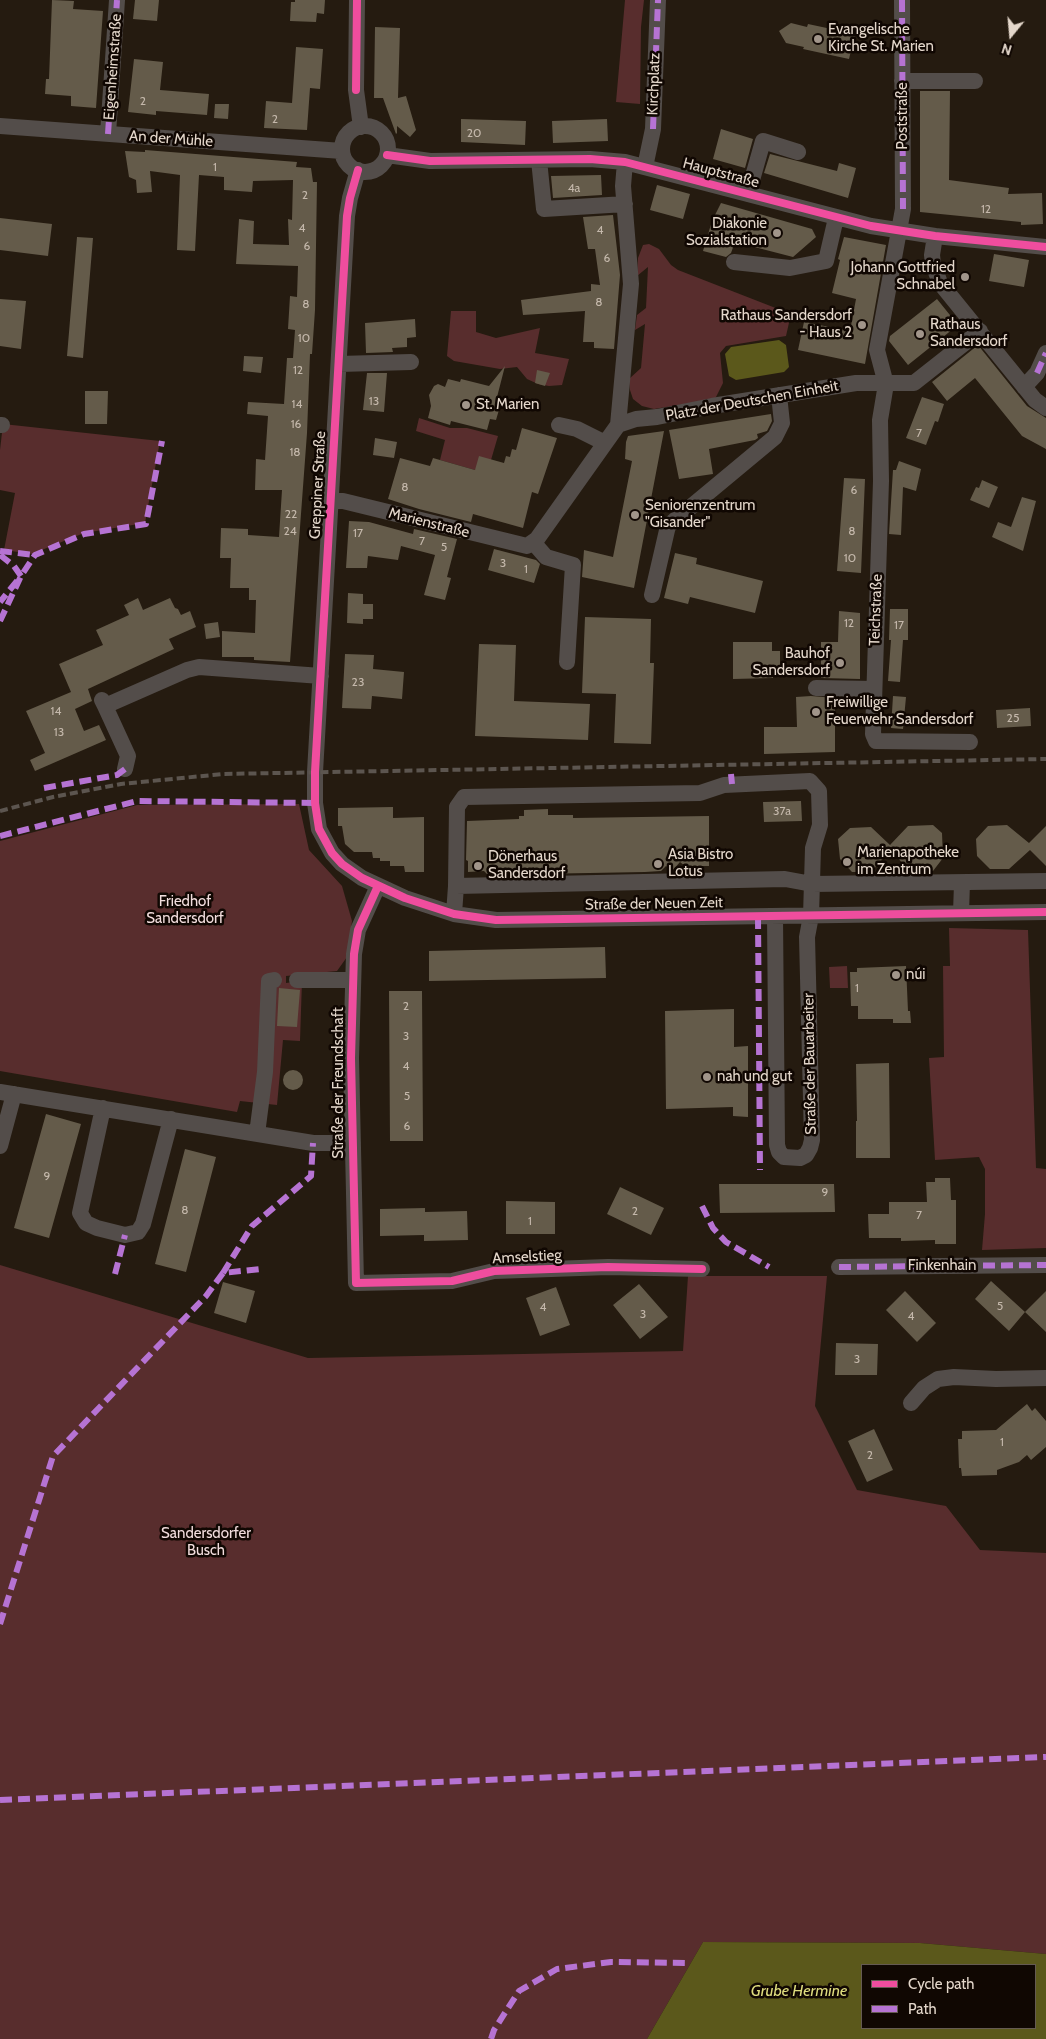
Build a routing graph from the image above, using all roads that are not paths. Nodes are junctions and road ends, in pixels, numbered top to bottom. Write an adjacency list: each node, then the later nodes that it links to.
1 (117, 0): 9 (street, Eigenheimstraße)
2 (358, 0): 8 (street)
3 (658, 0): 15 (street, Kirchplatz)
4 (902, 0): 5 (street, Poststraße)
5 (902, 81): 6 (street); 20 (street, Poststraße)
6 (975, 81)
7 (0, 126): 9 (street, An der Mühle)
8 (361, 127): 10 (street); 12 (street)
9 (108, 134): 10 (street, An der Mühle)
10 (342, 151): 16 (street)
11 (798, 152): 17 (street)
12 (387, 154): 13 (street, Hauptstraße); 16 (street)
13 (539, 160): 14 (street, Hauptstraße); 18 (street)
14 (625, 162): 15 (street, Hauptstraße); 18 (street)
15 (645, 166): 17 (street, Hauptstraße)
16 (358, 170): 27 (street, Greppiner Straße)
17 (748, 194): 19 (street, Hauptstraße)
18 (624, 204): 33 (street)
19 (836, 218): 20 (street, Hauptstraße); 23 (street)
20 (900, 231): 21 (street, Hauptstraße); 28 (street, Teichstraße)
21 (935, 236): 22 (street, Hauptstraße); 24 (street)
22 (1046, 247)
23 (734, 262)
24 (980, 331): 28 (street); 29 (street)
25 (1046, 353): 29 (street)
26 (411, 362): 27 (street)
27 (339, 364): 35 (street, Greppiner Straße)
28 (886, 384): 30 (street, Platz der Deutschen Einheit); 41 (street, Teichstraße)
29 (1024, 387): 31 (street)
30 (779, 395): 33 (street, Platz der Deutschen Einheit); 37 (street)
31 (1046, 408)
32 (559, 425): 34 (street)
33 (618, 425): 34 (street)
34 (605, 443): 36 (street)
35 (331, 500): 36 (street, Marienstraße); 39 (street, Greppiner Straße)
36 (530, 544): 38 (street)
37 (652, 595)
38 (567, 662)
39 (321, 676): 43 (street); 44 (street, Greppiner Straße)
40 (816, 688): 41 (street)
41 (874, 689): 42 (street, Teichstraße)
42 (970, 742)
43 (126, 769)
44 (315, 803): 48 (street, Straße der Neuen Zeit)
45 (1046, 881): 46 (street)
46 (962, 883): 47 (street); 51 (street)
47 (812, 884): 49 (street); 49 (street); 54 (street)
48 (378, 886): 52 (street, Straße der Neuen Zeit); 57 (street, Straße der Freundschaft)
49 (456, 886): 52 (street)
50 (1046, 912): 51 (street, Straße der Neuen Zeit)
51 (961, 913): 54 (street, Straße der Neuen Zeit)
52 (454, 914): 53 (street, Straße der Neuen Zeit)
53 (775, 916): 54 (street, Straße der Neuen Zeit); 54 (street, Straße der Bauarbeiter)
54 (811, 916)
55 (274, 980): 61 (street)
56 (297, 980): 57 (street)
57 (353, 980): 62 (street, Straße der Freundschaft)
58 (7, 1093): 59 (street, Straße der Freundschaft); 63 (street, Straße der Freundschaft)
59 (102, 1108): 60 (street, Straße der Freundschaft); 60 (street)
60 (171, 1120): 61 (street, Straße der Freundschaft)
61 (257, 1134): 62 (street, Straße der Freundschaft)
62 (353, 1143): 67 (street, Straße der Freundschaft)
63 (0, 1146)
64 (1046, 1265): 65 (street, Finkenhain)
65 (839, 1266)
66 (702, 1268): 67 (street, Amselstieg)
67 (356, 1283)
68 (1046, 1378): 69 (street)
69 (911, 1403)

